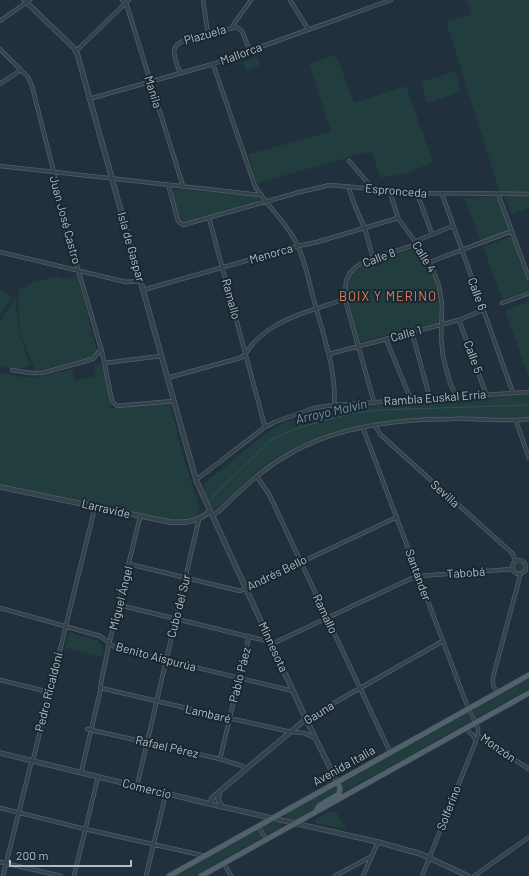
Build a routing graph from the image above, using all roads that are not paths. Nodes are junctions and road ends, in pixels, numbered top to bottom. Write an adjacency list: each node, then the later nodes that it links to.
1 (122, 0): 8 (street)
2 (129, 0): 8 (street)
3 (203, 0): 12 (street)
4 (250, 0): 10 (street)
5 (290, 0): 11 (street)
6 (391, 0): 11 (street, Mallorca)
7 (27, 1): 9 (street); 14 (street)
8 (126, 3): 14 (street); 19 (street, Manila)
9 (0, 21)
10 (231, 28): 12 (street, Plazuela); 15 (street, Plazuela)
11 (308, 29): 15 (street, Mallorca)
12 (208, 34): 18 (street, Plazuela)
13 (0, 49): 17 (street, Juan José Castro)
14 (76, 51): 21 (street, Isla de Gaspar)
15 (250, 51): 16 (street, Mallorca)
16 (213, 64): 18 (street, Mallorca); 35 (street)
17 (21, 70): 20 (street); 24 (street, Juan José Castro)
18 (180, 73): 19 (street, Mallorca)
19 (150, 82): 21 (street, Mallorca); 27 (street, Manila)
20 (0, 84)
21 (89, 99): 25 (street, Isla de Gaspar)
22 (349, 161): 29 (street)
23 (0, 166): 24 (street)
24 (53, 171): 25 (street); 51 (street, Juan José Castro)
25 (111, 178): 26 (street); 53 (street, Isla de Gaspar)
26 (168, 184): 27 (street); 37 (street, Espronceda)
27 (182, 186): 35 (street)
28 (348, 186): 29 (street, Espronceda); 36 (street, Espronceda); 40 (street)
29 (374, 190): 30 (street, Espronceda)
30 (390, 192): 31 (street, Espronceda); 38 (street, Calle 4)
31 (417, 193): 32 (street, Espronceda); 42 (street)
32 (442, 194): 33 (street, Espronceda); 39 (street, Calle 6)
33 (498, 194): 34 (street, Espronceda); 41 (street)
34 (529, 194)
35 (260, 195): 36 (street)
36 (265, 201): 37 (street, Espronceda); 45 (street)
37 (209, 218): 50 (street, Ramallo)
38 (398, 218): 40 (street, Menorca); 43 (street, Calle 4)
39 (453, 226): 42 (street); 46 (street, Calle 6)
40 (365, 229): 45 (street, Menorca); 48 (street)
41 (512, 231): 46 (street); 52 (street)
42 (432, 234): 43 (street)
43 (416, 241): 44 (street, Calle 4)
44 (418, 244): 48 (street, Calle 8); 49 (street, Calle 4)
45 (298, 247): 50 (street, Menorca); 58 (street)
46 (462, 250): 49 (street); 59 (street, Calle 6)
47 (0, 252): 51 (street)
48 (373, 258): 56 (street, Calle 8)
49 (430, 262): 61 (street, Calle 4)
50 (222, 268): 54 (street, Menorca); 67 (street, Ramallo)
51 (79, 271): 53 (street); 65 (street, Juan José Castro)
52 (529, 278)
53 (141, 281): 54 (street, Isla de Gaspar)
54 (143, 290): 68 (street, Isla de Gaspar)
55 (529, 294): 57 (street)
56 (345, 299): 58 (street); 64 (street)
57 (502, 303)
58 (316, 309): 66 (street); 67 (street)
59 (483, 310): 60 (street, Calle 1); 73 (street, Calle 6)
60 (459, 320): 61 (street, Calle 1); 74 (street, Calle 5)
61 (442, 324): 62 (street, Calle 1); 75 (street, Calle 4)
62 (412, 332): 63 (street, Calle 1); 76 (street)
63 (386, 339): 64 (street, Calle 1); 77 (street)
64 (358, 346): 66 (street, Calle 1); 79 (street)
65 (101, 349): 69 (street, Juan José Castro); 70 (street)
66 (329, 354): 80 (street)
67 (246, 355): 71 (street); 84 (street, Ramallo)
68 (161, 356): 69 (street); 71 (street, Isla de Gaspar)
69 (105, 363): 78 (street, Juan José Castro)
70 (12, 370)
71 (167, 378): 78 (street, Isla de Gaspar)
72 (529, 392): 73 (street, Rambla Euskal Erría)
73 (513, 393): 74 (street, Rambla Euskal Erría)
74 (486, 394): 75 (street, Rambla Euskal Erría)
75 (456, 396): 76 (street, Rambla Euskal Erría)
76 (430, 398): 77 (street, Rambla Euskal Erría)
77 (411, 400): 79 (street, Rambla Euskal Erría)
78 (174, 401): 88 (street, Isla de Gaspar)
79 (374, 402): 80 (street, Rambla Euskal Erría)
80 (334, 405): 84 (street, Rambla Euskal Erría)
81 (529, 419): 82 (street, Rambla Euskal Erría)
82 (516, 420): 83 (street, Rambla Euskal Erría); 86 (street)
83 (375, 425): 85 (street, Rambla Euskal Erría); 95 (street, Sevilla)
84 (265, 427): 88 (street, Rambla Euskal Erría)
85 (363, 428): 87 (street, Rambla Euskal Erría); 93 (street, Santander)
86 (529, 458)
87 (257, 477): 91 (street, Rambla Euskal Erría); 96 (street, Ramallo)
88 (196, 480): 91 (street, Isla de Gaspar)
89 (0, 487): 90 (street, Larravide)
90 (95, 507): 92 (street, Larravide); 111 (street, Pedro Ricaldoni)
91 (210, 514): 94 (street, Larravide); 106 (street, Minnesota)
92 (140, 517): 94 (street, Larravide); 99 (street, Miguel Ángel)
93 (396, 517): 96 (street, Andrés Bello); 104 (street, Santander)
94 (199, 519): 105 (street, Cubo del Sur)
95 (516, 561): 97 (street); 101 (street)
96 (301, 562): 106 (street, Andrés Bello); 110 (street, Ramallo)
97 (523, 562): 98 (street); 102 (street)
98 (529, 563)
99 (129, 564): 105 (street, Andrés Bello); 107 (street, Miguel Ángel)
100 (529, 567): 102 (street)
101 (512, 569): 103 (street); 104 (street, Tabobá)
102 (525, 570): 103 (street)
103 (520, 574): 124 (street)
104 (419, 576): 110 (street); 113 (street, Santander)
105 (186, 578): 106 (street, Andrés Bello); 109 (street, Cubo del Sur)
106 (246, 588): 114 (street, Minnesota)
107 (119, 605): 109 (street); 115 (street, Miguel Ángel)
108 (0, 608): 111 (street, Benito Aispurúa)
109 (176, 619): 112 (street); 116 (street, Cubo del Sur)
110 (328, 619): 114 (street); 121 (street, Ramallo)
111 (66, 626): 115 (street, Benito Aispurúa); 123 (street, Pedro Ricaldoni)
112 (249, 636): 114 (street); 118 (street, Pablo Páez)
113 (443, 641): 121 (street, Gauna); 127 (street, Santander)
114 (271, 642): 122 (street, Minnesota)
115 (109, 644): 116 (street, Benito Aispurúa); 120 (street, Miguel Ángel)
116 (166, 660): 118 (street, Benito Aispurúa); 126 (street, Cubo del Sur)
117 (529, 675): 124 (main road, Avenida Italia)
118 (239, 678): 122 (street, Benito Aispurúa); 128 (street, Pablo Páez)
119 (0, 680): 123 (street)
120 (101, 688): 126 (street, Lambaré); 133 (street, Miguel Ángel)
121 (361, 688): 129 (street, Gauna); 139 (street, Ramallo)
122 (293, 691): 129 (street, Minnesota)
123 (49, 692): 142 (street, Pedro Ricaldoni)
124 (497, 692): 127 (main road, Avenida Italia)
125 (529, 693): 130 (main road)
126 (156, 702): 128 (street, Lambaré); 138 (street, Cubo del Sur)
127 (468, 708): 130 (street, Santander); 139 (main road, Avenida Italia)
128 (229, 718): 134 (street, Lambaré); 141 (street, Pablo Páez)
129 (306, 719): 134 (street, Gauna); 136 (street, Minnesota)
130 (475, 722): 132 (main road); 135 (street, Monzón)
131 (87, 729): 133 (street, Rafael Pérez)
132 (463, 729): 137 (street); 155 (main road)
133 (92, 730): 138 (street, Rafael Pérez); 145 (street, Miguel Ángel)
134 (291, 732): 136 (street, Lambaré); 143 (street, Gauna)
135 (478, 736): 137 (street, Solferino); 144 (street, Monzón)
136 (315, 738): 147 (street, Minnesota)
137 (475, 740): 166 (street, Solferino)
138 (146, 743): 141 (street, Rafael Pérez); 148 (street, Cubo del Sur)
139 (390, 752): 147 (main road, Avenida Italia)
140 (0, 753): 142 (street, Comercio)
141 (220, 760): 143 (street, Rafael Pérez)
142 (32, 761): 145 (street, Comercio); 154 (street, Pedro Ricaldoni)
143 (246, 769): 149 (street, Gauna)
144 (529, 769)
145 (81, 773): 146 (street, Comercio)
146 (98, 777): 148 (street, Comercio); 159 (street)
147 (337, 782): 155 (main road); 156 (main road, Avenida Italia)
148 (137, 786): 150 (street, Comercio)
149 (220, 791): 151 (street, Gauna); 152 (street)
150 (166, 793): 151 (street, Comercio); 163 (street)
151 (210, 804): 152 (street, Comercio)
152 (222, 807): 156 (street, Comercio)
153 (0, 808): 154 (street)
154 (18, 813): 159 (street); 168 (street, Pedro Ricaldoni)
155 (314, 813): 157 (main road)
156 (272, 818): 157 (street, Comercio); 158 (main road, Avenida Italia)
157 (295, 824): 161 (main road); 162 (street, Comercio)
158 (258, 826): 161 (street); 164 (main road, Avenida Italia)
159 (85, 830): 163 (street); 172 (street)
160 (529, 837): 181 (street)
161 (266, 839): 169 (main road)
162 (378, 842): 165 (street); 166 (street, Comercio)
163 (154, 844): 164 (street); 173 (street)
164 (205, 856): 174 (main road, Avenida Italia)
165 (372, 856): 177 (street); 178 (street)
166 (430, 858): 179 (street, Solferino); 180 (street, Comercio)
167 (0, 862): 168 (street)
168 (6, 863): 170 (street, Pedro Ricaldoni); 171 (street)
169 (224, 863): 175 (main road); 176 (street)
170 (3, 876)
171 (60, 876)
172 (74, 876)
173 (146, 876)
174 (169, 876)
175 (201, 876)
176 (231, 876)
177 (334, 876)
178 (362, 876)
179 (422, 876)
180 (468, 876)
181 (474, 876)

